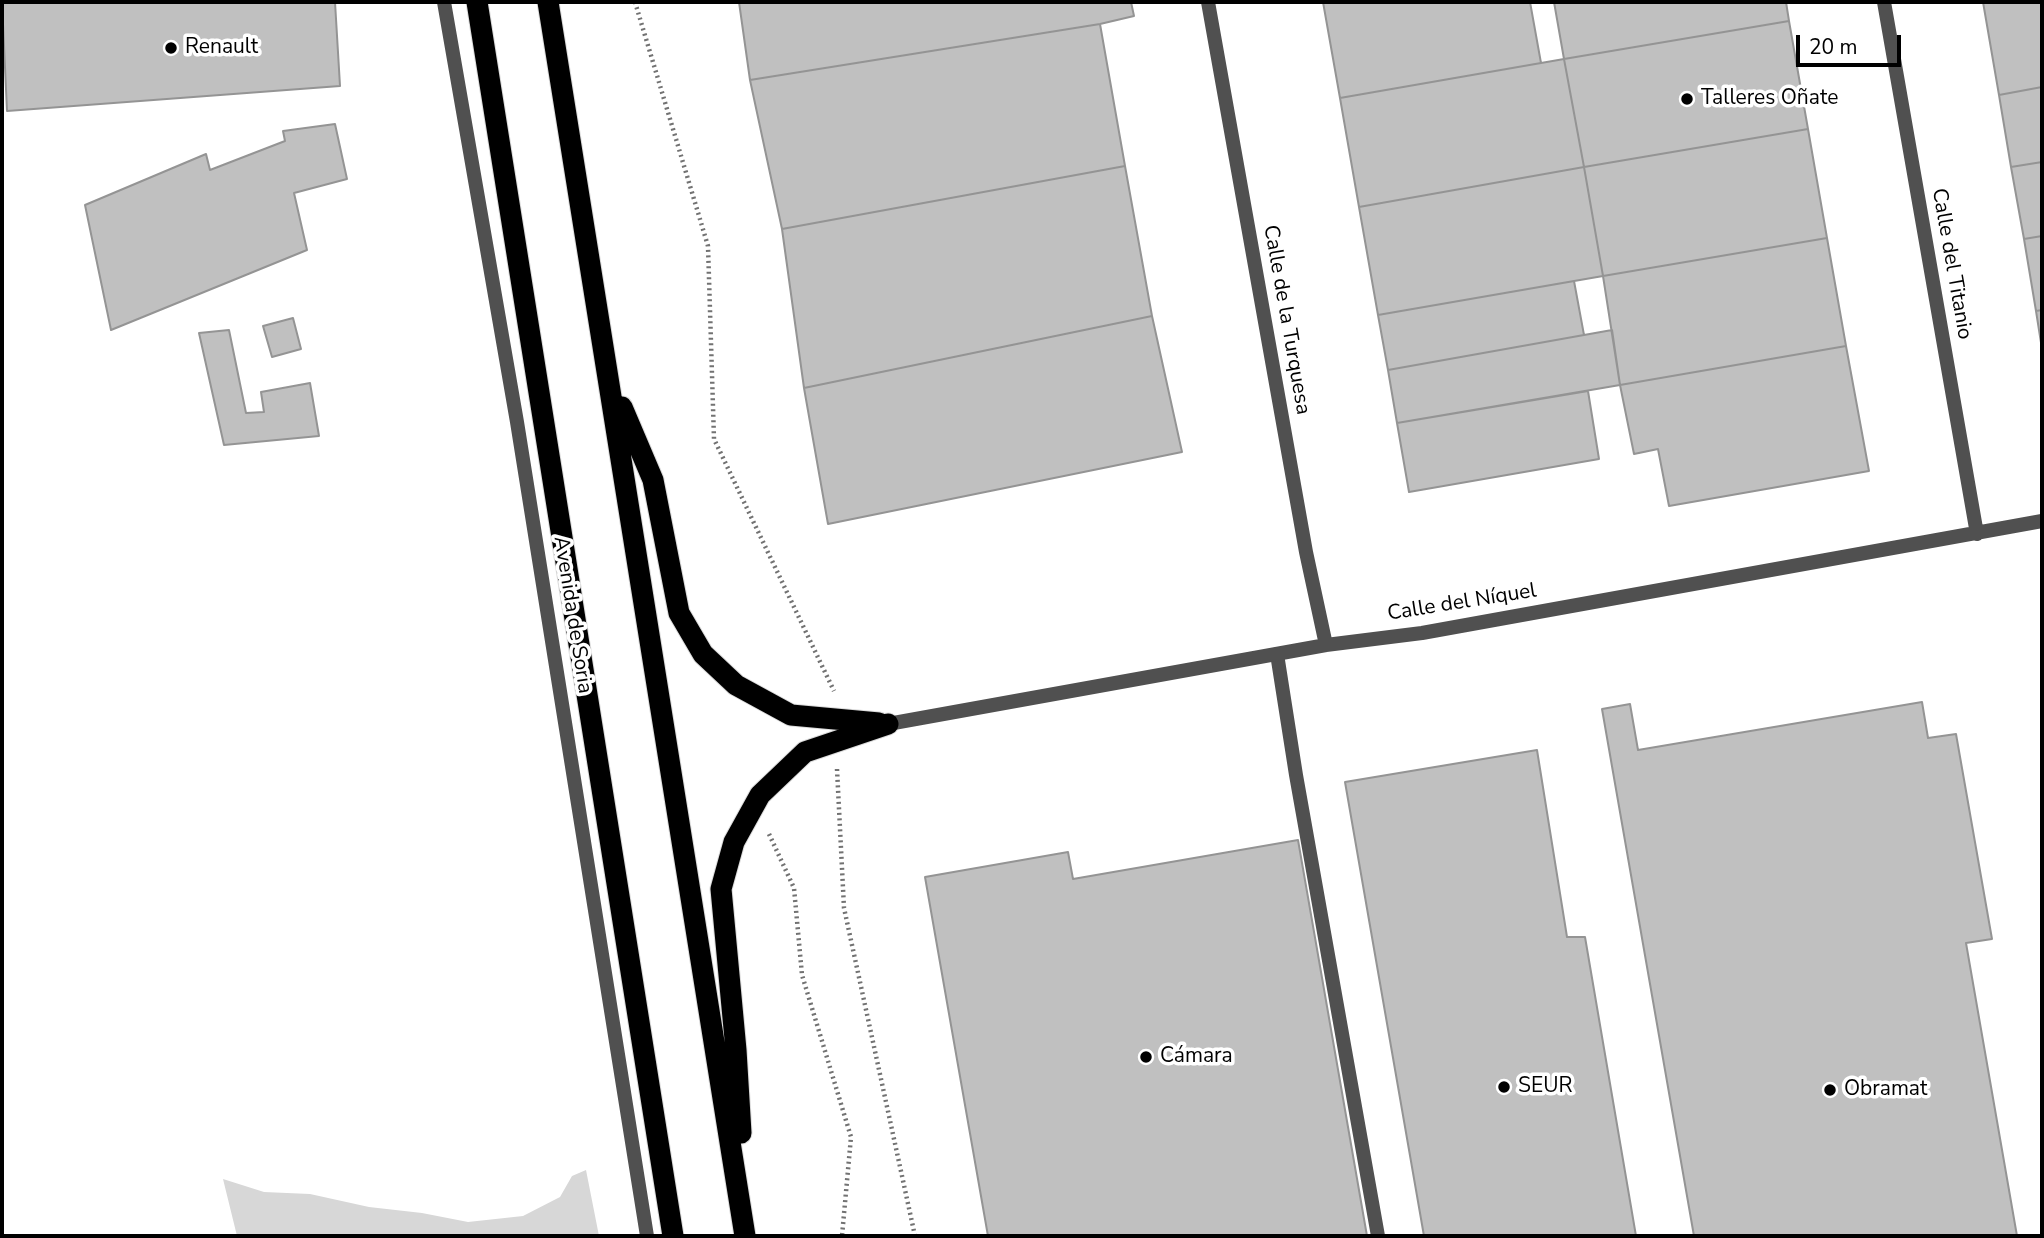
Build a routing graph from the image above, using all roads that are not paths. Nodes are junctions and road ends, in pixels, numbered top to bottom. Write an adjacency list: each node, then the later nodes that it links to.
1 (444, 2): 12 (street, Avenida de Soria)
2 (477, 2): 13 (highway, Avenida de Soria)
3 (548, 2): 6 (highway)
4 (1208, 2): 9 (street, Calle de la Turquesa)
5 (1884, 2): 8 (street, Calle del Titanio)
6 (608, 374): 11 (highway); 14 (highway)
7 (2042, 521): 8 (street, Calle del Níquel)
8 (1977, 534): 9 (street, Calle del Níquel)
9 (1326, 645): 10 (street, Calle del Níquel)
10 (1277, 654): 11 (street, Calle del Níquel); 15 (street)
11 (888, 724): 14 (highway)
12 (647, 1236)
13 (673, 1236)
14 (746, 1236)
15 (1378, 1236)

